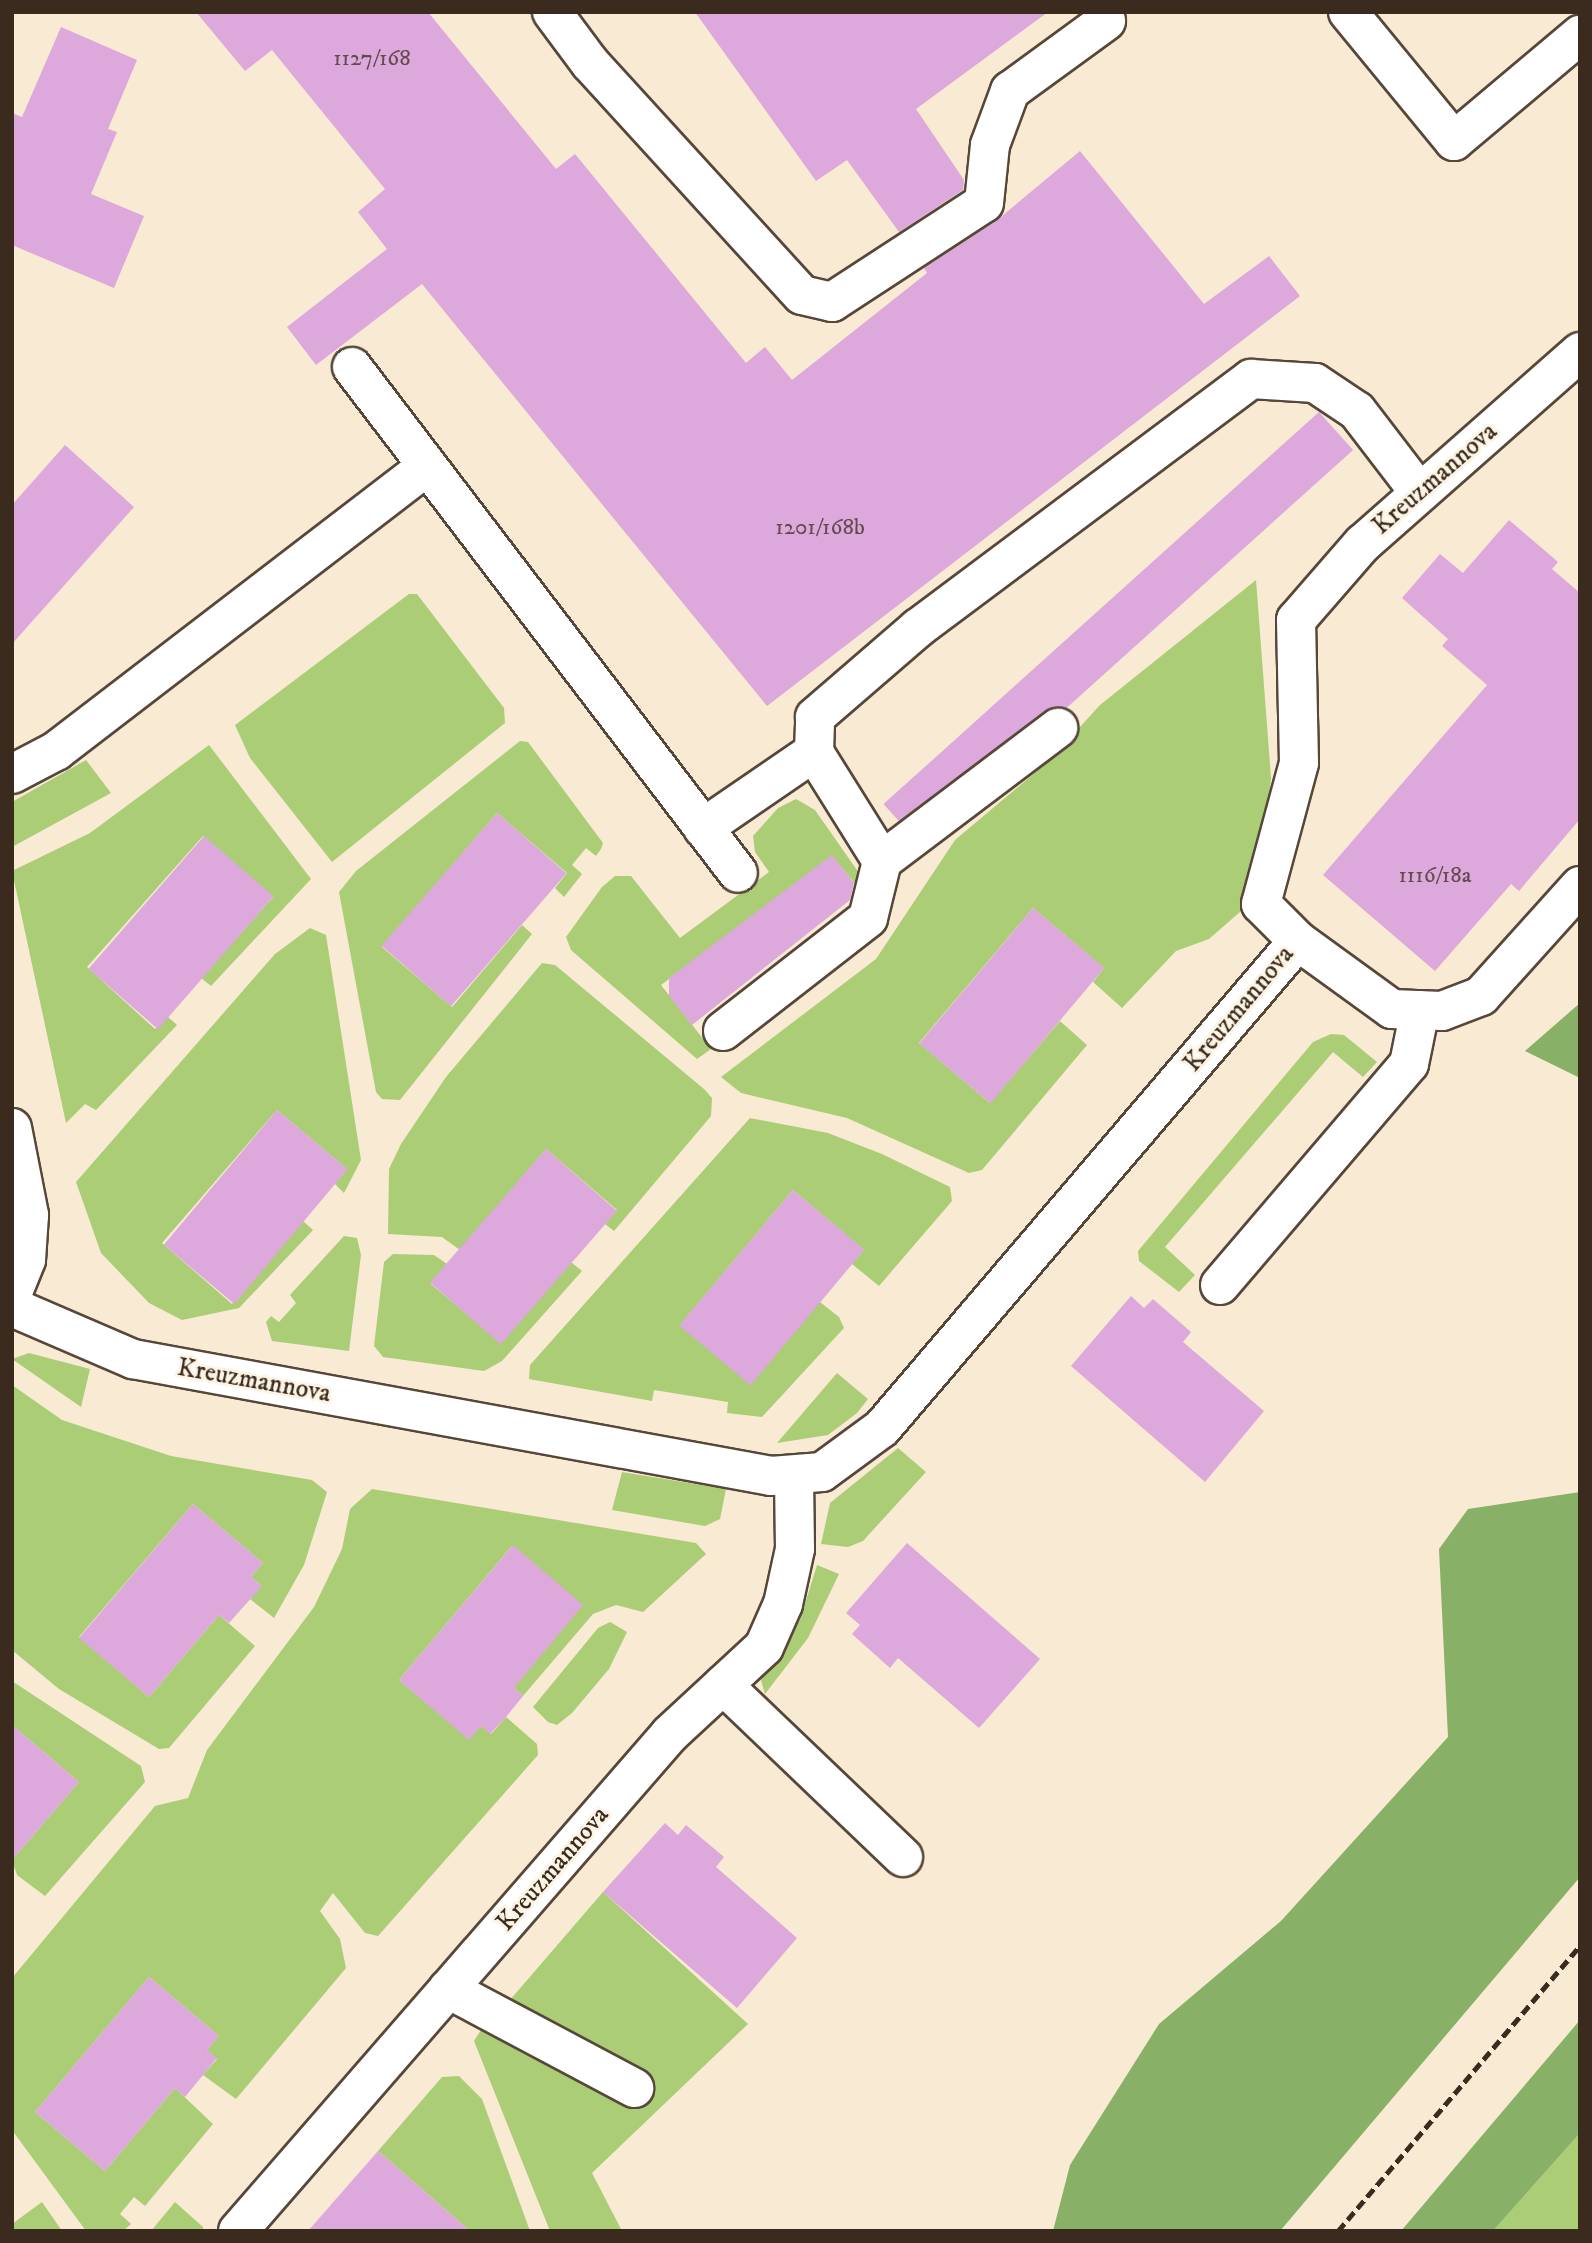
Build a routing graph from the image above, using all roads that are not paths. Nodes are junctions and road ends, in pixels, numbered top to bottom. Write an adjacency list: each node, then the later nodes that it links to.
1 (552, 12): 3 (street)
2 (1348, 12): 4 (street)
3 (1106, 21)
4 (1580, 35)
5 (1580, 352): 8 (street, Kreuzmannova)
6 (352, 368): 7 (street)
7 (427, 466): 11 (street); 12 (street)
8 (1420, 493): 10 (street); 16 (street, Kreuzmannova)
9 (1058, 727): 13 (street)
10 (814, 752): 12 (street); 13 (street)
11 (12, 774)
12 (704, 828): 14 (street)
13 (882, 861): 18 (street)
14 (738, 873)
15 (1580, 886): 17 (street)
16 (1298, 941): 17 (street); 23 (street, Kreuzmannova)
17 (1420, 1010): 20 (street)
18 (723, 1031)
19 (12, 1128): 21 (street)
20 (1220, 1285)
21 (12, 1295)
22 (12, 1307): 23 (street, Kreuzmannova)
23 (794, 1479): 24 (street, Kreuzmannova)
24 (723, 1685): 25 (street); 26 (street, Kreuzmannova)
25 (903, 1857)
26 (448, 1989): 27 (street); 28 (street, Kreuzmannova)
27 (634, 2088)
28 (238, 2231)

